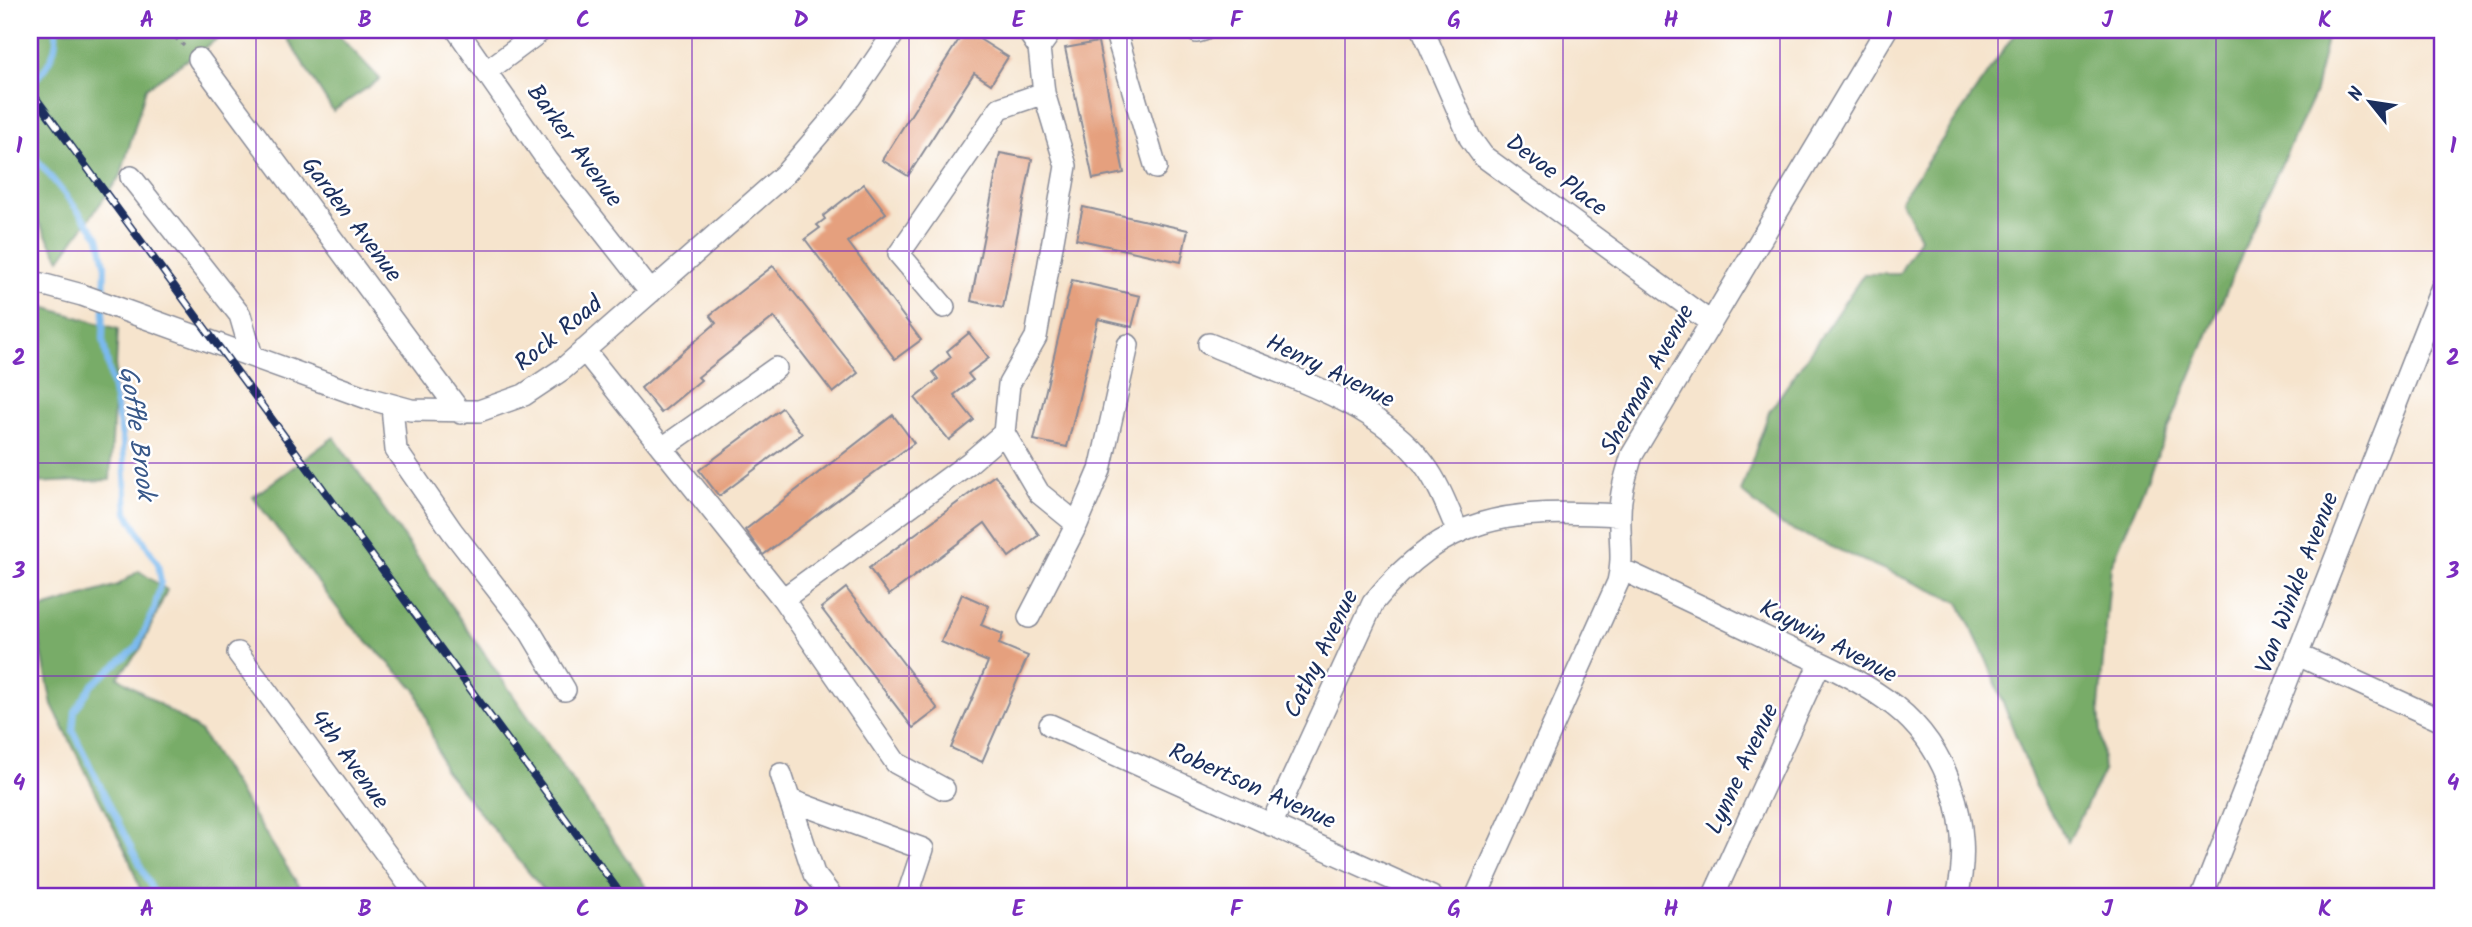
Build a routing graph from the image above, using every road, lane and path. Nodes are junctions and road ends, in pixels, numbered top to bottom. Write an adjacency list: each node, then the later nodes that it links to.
1 (457, 30): 11 (street, Barker Avenue)
2 (542, 30): 11 (street)
3 (897, 30): 17 (street, Rock Road)
4 (1027, 30): 9 (street)
5 (1052, 30): 9 (street)
6 (1115, 30): 13 (street)
7 (1423, 30): 19 (street, Devoe Place)
8 (1886, 30): 19 (street, Sherman Avenue)
9 (1040, 48): 12 (street)
10 (199, 59): 26 (street, Garden Avenue)
11 (487, 71): 17 (street, Barker Avenue)
12 (1044, 93): 18 (street); 27 (street)
13 (1156, 168)
14 (131, 177): 23 (street)
15 (35, 283): 23 (street, Rock Road)
16 (2442, 287): 36 (street, Van Winkle Avenue)
17 (651, 292): 22 (street, Rock Road)
18 (944, 307)
19 (1710, 322): 29 (street, Sherman Avenue)
20 (1209, 344): 31 (street, Henry Avenue)
21 (1128, 345): 30 (street)
22 (584, 350): 26 (street, Rock Road); 28 (street)
23 (252, 356): 25 (street, Rock Road)
24 (776, 368): 28 (street)
25 (392, 406): 26 (street, Rock Road); 38 (street)
26 (461, 413)
27 (1004, 433): 30 (street); 33 (street)
28 (664, 447): 33 (street)
29 (1620, 514): 31 (street, Cathy Avenue); 32 (street, Sherman Avenue)
30 (1077, 524): 34 (street)
31 (1458, 532): 44 (street, Cathy Avenue)
32 (1621, 569): 37 (street, Kaywin Avenue); 49 (street, Sherman Avenue)
33 (783, 599): 42 (street)
34 (1029, 617)
35 (239, 653): 45 (street, 4th Avenue)
36 (2298, 654): 39 (street); 52 (street, Van Winkle Avenue)
37 (1820, 663): 50 (street, Lynne Avenue); 51 (street, Kaywin Avenue)
38 (565, 690)
39 (2442, 721)
40 (1050, 725): 44 (street, Robertson Avenue)
41 (781, 774): 43 (street)
42 (944, 789)
43 (790, 800): 46 (street); 47 (street)
44 (1271, 825): 48 (street, Robertson Avenue)
45 (418, 897)
46 (832, 897)
47 (907, 897)
48 (1432, 897)
49 (1476, 897)
50 (1713, 897)
51 (1957, 897)
52 (2203, 897)

